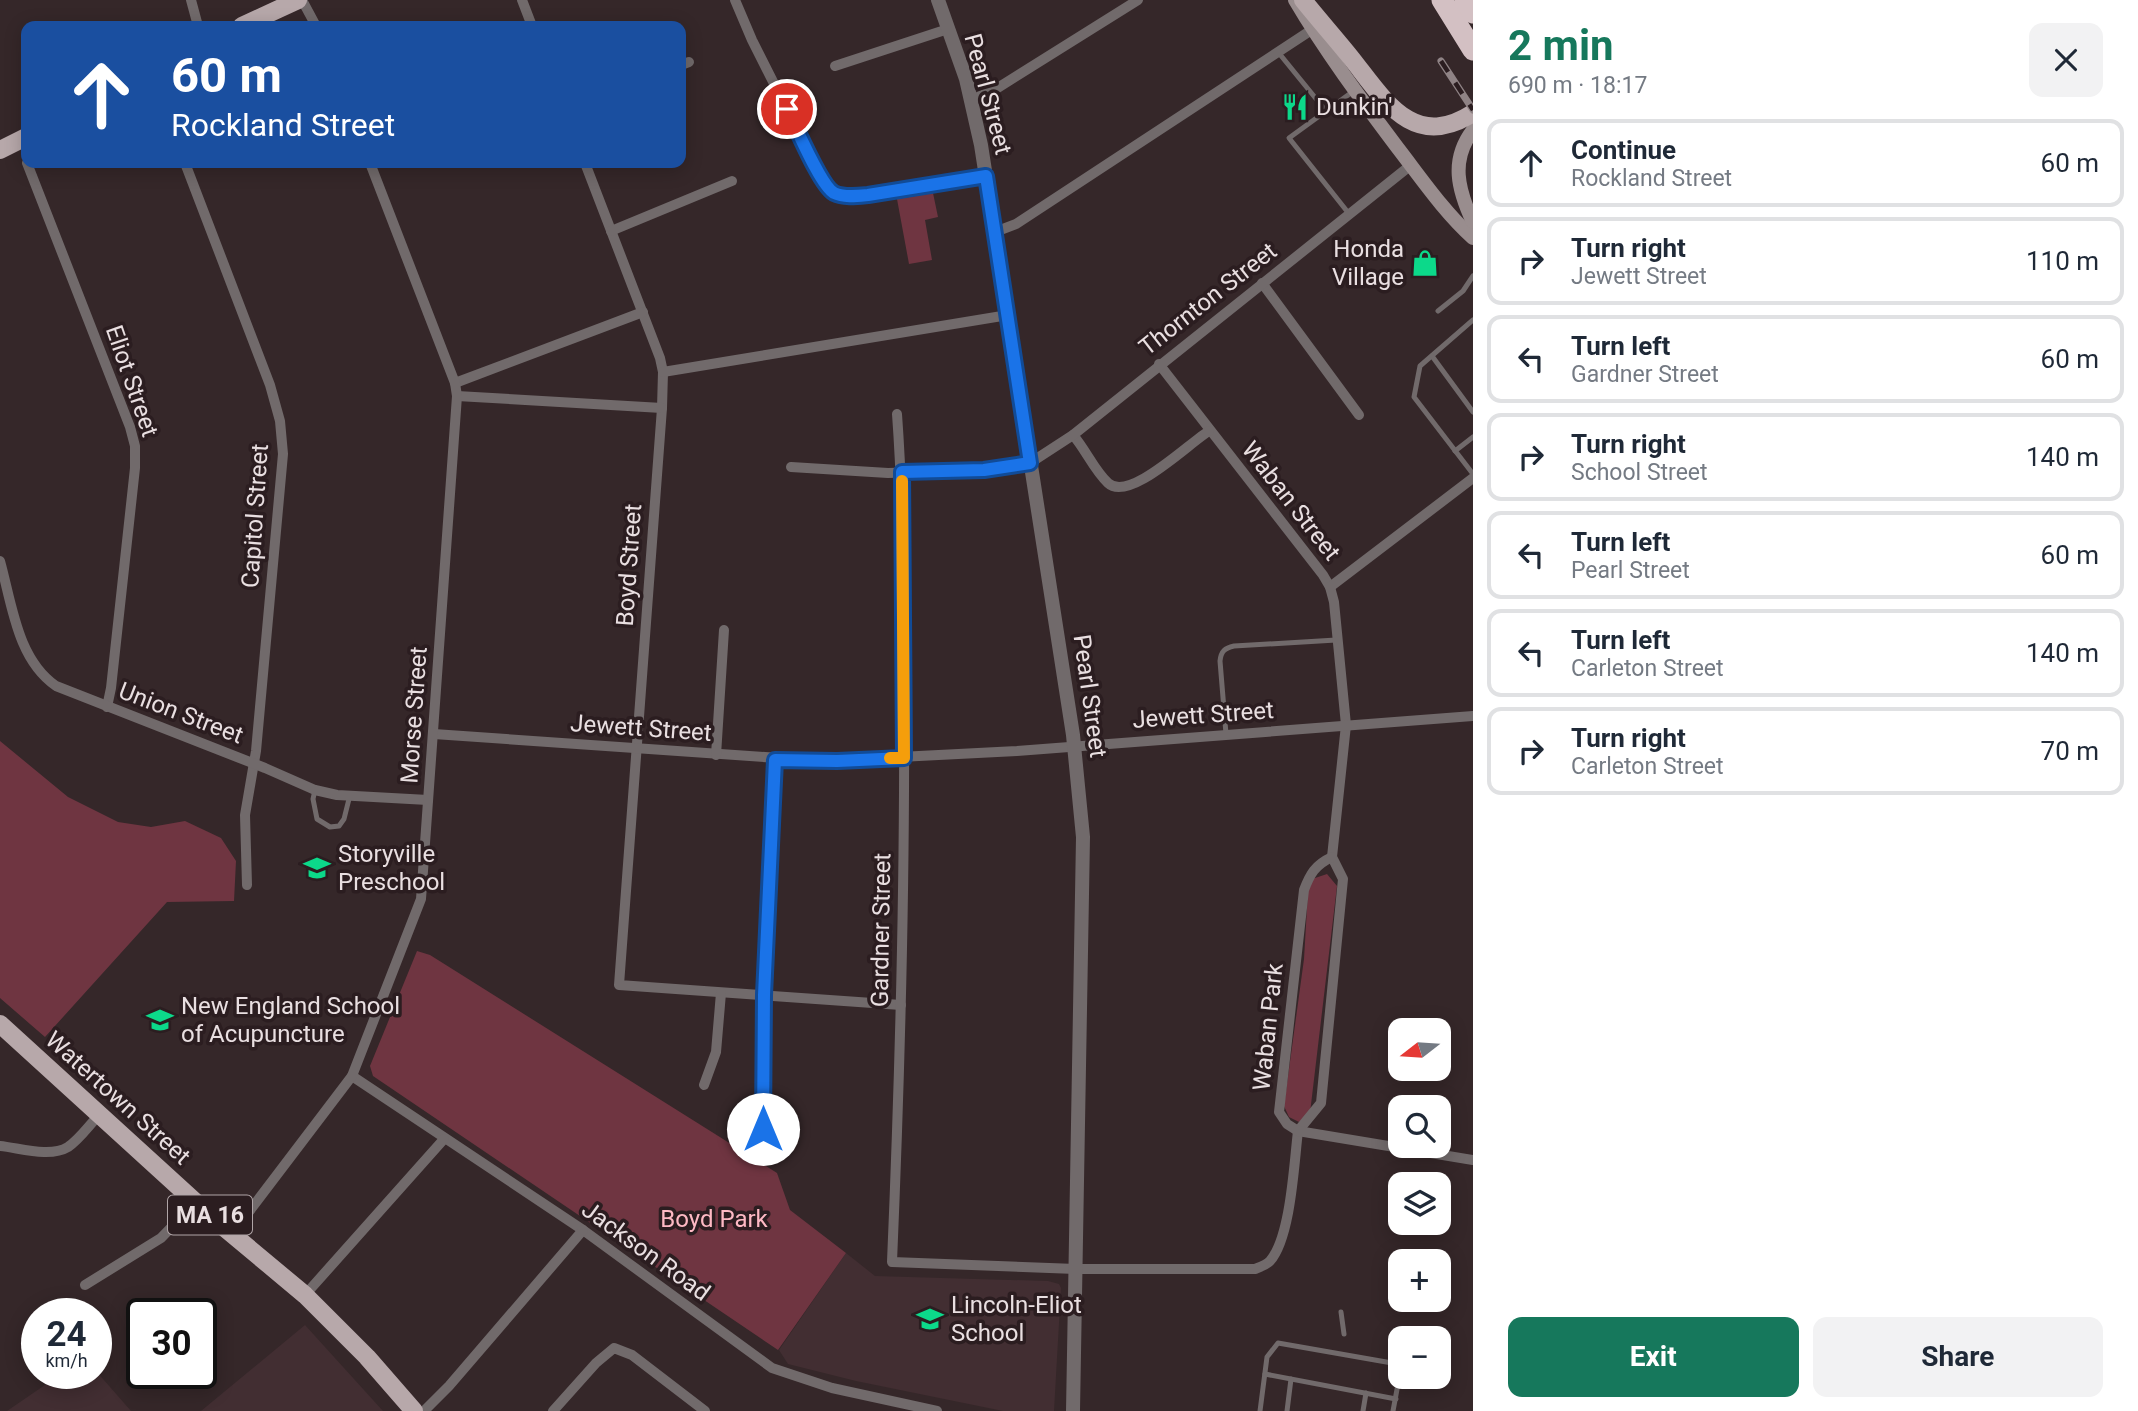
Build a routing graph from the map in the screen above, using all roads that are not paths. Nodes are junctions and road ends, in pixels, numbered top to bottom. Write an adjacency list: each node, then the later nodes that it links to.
1 (191, 0): 12 (street)
2 (300, 0): 13 (main road); 14 (street)
3 (522, 0): 15 (street)
4 (735, 0): 30 (street)
5 (938, 0): 16 (street, Pearl Street)
6 (1138, 0): 22 (street)
7 (1295, 0): 17 (main road)
8 (1303, 0): 24 (main road)
9 (1442, 0): 18 (highway)
10 (1465, 0): 11 (highway)
11 (1473, 13)
12 (197, 21)
13 (253, 21)
14 (313, 21)
15 (530, 21)
16 (948, 29): 20 (street); 22 (street, Pearl Street)
17 (1313, 29): 19 (street); 21 (main road)
18 (1473, 50)
19 (1278, 52): 23 (lane); 35 (street)
20 (835, 66)
21 (1355, 90): 23 (lane); 25 (main road)
22 (971, 100): 30 (street, Pearl Street)
23 (1326, 111): 32 (lane)
24 (1471, 120): 33 (main road)
25 (1411, 165): 32 (street, Thornton Street); 36 (main road)
26 (29, 168): 64 (street, Eliot Street)
27 (187, 168): 74 (street, Capitol Street)
28 (372, 168): 46 (street, Morse Street)
29 (587, 168): 34 (street, Boyd Street)
30 (986, 176): 35 (street, Pearl Street)
31 (732, 181): 34 (street)
32 (1350, 215): 38 (street, Thornton Street)
33 (1473, 222)
34 (611, 231): 40 (street, Boyd Street)
35 (995, 232): 41 (street, Pearl Street)
36 (1473, 238)
37 (1473, 276): 39 (lane)
38 (1262, 283): 44 (street, Thornton Street); 51 (street)
39 (1438, 311)
40 (643, 312): 45 (street, Boyd Street); 46 (street)
41 (1008, 315): 45 (street); 56 (street, Pearl Street)
42 (1473, 320): 43 (lane)
43 (1432, 356): 49 (lane); 55 (lane)
44 (1159, 365): 52 (street, Waban Street); 53 (street, Thornton Street)
45 (663, 372): 48 (street, Boyd Street)
46 (455, 383): 47 (street, Morse Street)
47 (457, 396): 48 (street); 67 (street, Morse Street)
48 (662, 408): 70 (street, Boyd Street)
49 (1473, 412)
50 (897, 414): 58 (street, Gardner Street)
51 (1359, 415)
52 (1209, 431): 53 (street); 61 (street, Waban Street)
53 (1073, 435): 56 (street, Thornton Street)
54 (1473, 437): 55 (lane)
55 (1455, 451): 59 (lane)
56 (1030, 463): 58 (street); 69 (street, Pearl Street)
57 (791, 467): 58 (street)
58 (902, 472): 72 (street, Gardner Street)
59 (1473, 476): 61 (street)
60 (0, 561): 64 (street, Union Street)
61 (1331, 587): 63 (street, Waban Street)
62 (724, 630): 71 (street)
63 (1336, 640): 66 (street, Waban Street); 68 (lane)
64 (107, 707): 74 (street, Union Street)
65 (1473, 716): 66 (street, Jewett Street)
66 (1346, 725): 68 (street, Jewett Street); 78 (street)
67 (434, 734): 70 (street, Jewett Street); 77 (street, Morse Street)
68 (1226, 734): 69 (street, Jewett Street)
69 (1074, 745): 72 (street, Jewett Street); 95 (street, Pearl Street)
70 (636, 750): 71 (street, Jewett Street); 80 (street, Boyd Street)
71 (716, 755): 73 (street, Jewett Street)
72 (904, 758): 73 (street, Jewett Street); 82 (street, Gardner Street)
73 (775, 760): 81 (street)
74 (254, 763): 75 (street, Union Street); 79 (street, Capitol Street)
75 (315, 790): 76 (street, Union Street); 76 (lane)
76 (350, 795): 77 (street, Union Street)
77 (428, 800): 84 (street, Morse Street)
78 (1332, 857): 88 (street); 88 (street, Waban Park)
79 (247, 885)
80 (721, 993): 81 (street); 85 (street)
81 (764, 995): 82 (street); 87 (street)
82 (901, 1005): 95 (street, Gardner Street)
83 (0, 1024): 86 (main road, Watertown Street / MA 16)
84 (352, 1076): 89 (street, Jackson Road); 94 (street, Morse Street)
85 (704, 1085)
86 (100, 1114): 90 (street); 92 (main road, Watertown Street / MA 16)
87 (763, 1129)
88 (1298, 1131): 91 (street); 95 (street)
89 (444, 1139): 93 (street, Jackson Road); 97 (street)
90 (0, 1146)
91 (1473, 1160)
92 (196, 1202): 94 (main road, Watertown Street / MA 16); 96 (street)
93 (583, 1230): 105 (street); 108 (street, Jackson Road)
94 (232, 1234): 97 (main road, Watertown Street / MA 16)
95 (1076, 1269): 109 (street, Pearl Street)
96 (85, 1285)
97 (305, 1294): 104 (main road, Watertown Street / MA 16)
98 (1341, 1312): 99 (lane)
99 (1344, 1335)
100 (1265, 1374): 101 (lane); 103 (lane); 110 (lane)
101 (1291, 1379): 102 (lane); 111 (lane)
102 (1366, 1393): 103 (lane); 112 (lane)
103 (1396, 1399): 113 (lane)
104 (414, 1411)
105 (424, 1411)
106 (553, 1411): 107 (street)
107 (705, 1411)
108 (937, 1411)
109 (1073, 1411)
110 (1260, 1411)
111 (1287, 1411)
112 (1363, 1411)
113 (1393, 1411)

